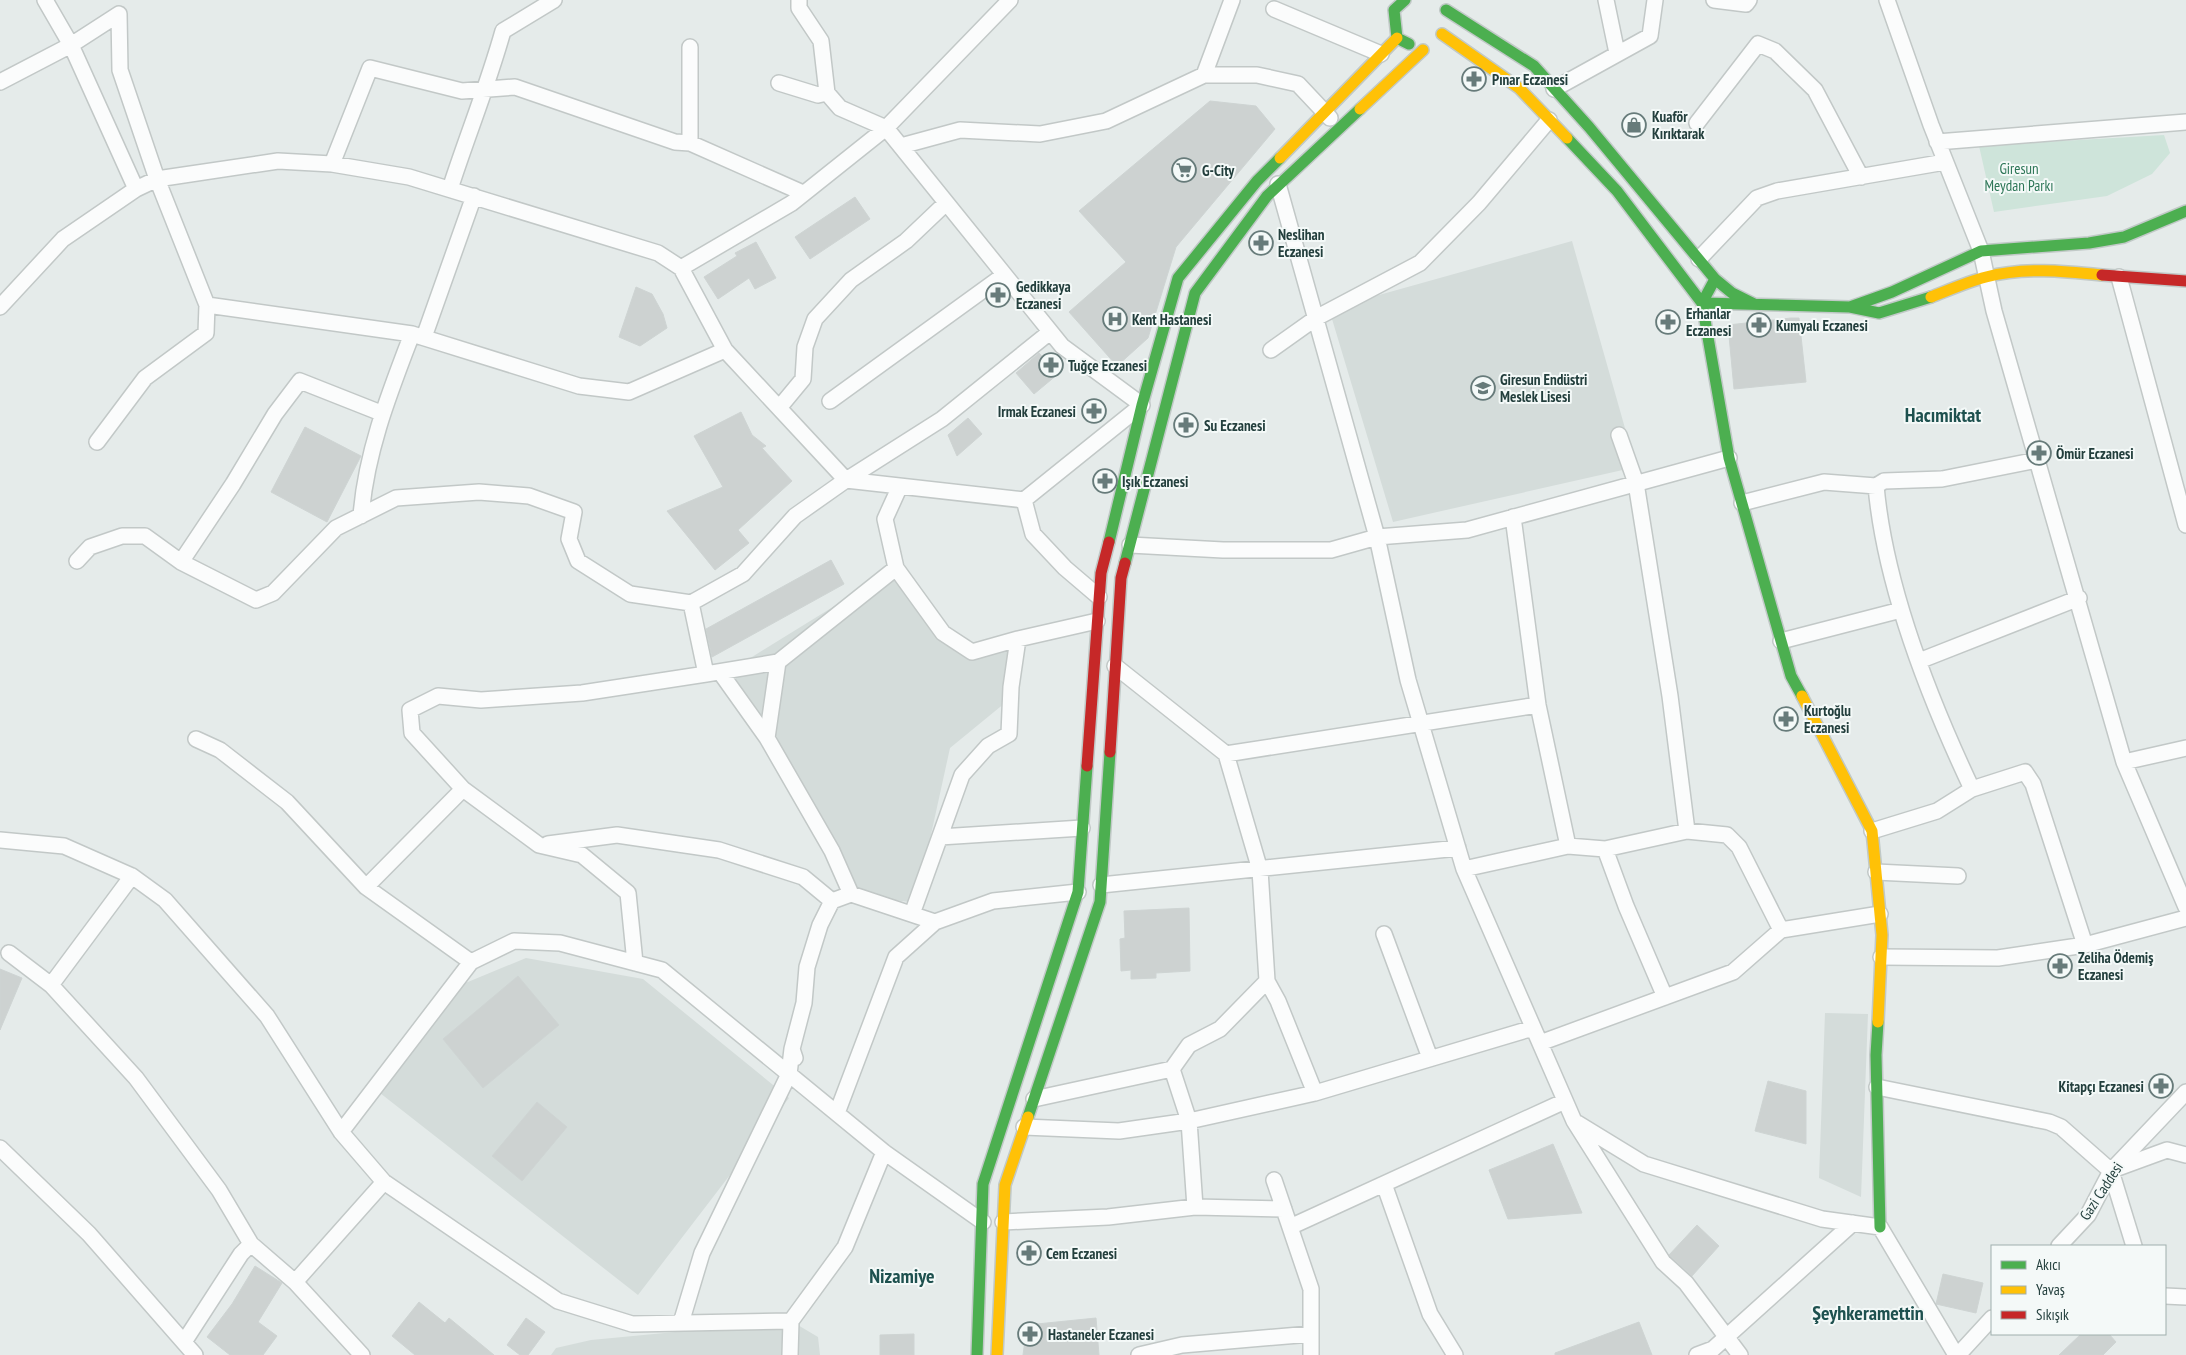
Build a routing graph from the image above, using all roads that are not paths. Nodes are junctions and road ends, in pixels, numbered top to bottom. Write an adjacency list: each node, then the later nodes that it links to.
1 (45, 0): 17 (street)
2 (554, 0): 24 (street)
3 (799, 0): 26 (street)
4 (1010, 0): 32 (street)
5 (1232, 0): 21 (street)
6 (1405, 0): 12 (street)
7 (1606, 0): 19 (street)
8 (1655, 0): 19 (street)
9 (1714, 0): 10 (street)
10 (1749, 0)
11 (1887, 0): 33 (street)
12 (1395, 5): 15 (street)
13 (122, 7): 17 (street); 39 (street)
14 (1274, 9): 20 (street)
15 (1396, 38): 16 (street); 20 (street)
16 (1432, 42): 25 (street); 28 (street); 31 (street)
17 (71, 44): 22 (street); 41 (street)
18 (690, 47): 34 (street)
19 (1617, 53): 25 (street)
20 (1381, 54): 27 (street)
21 (1204, 75): 27 (street); 35 (street)
22 (0, 82)
23 (779, 83): 26 (street)
24 (487, 88): 34 (street); 37 (street); 42 (street)
25 (1554, 89): 48 (street)
26 (828, 93): 32 (street)
27 (1324, 113): 31 (street); 66 (street)
28 (1549, 120): 55 (street); 60 (street)
29 (2186, 122): 33 (street)
30 (1698, 123): 38 (street)
31 (1340, 127): 40 (street)
32 (886, 128): 35 (street); 43 (street)
33 (1937, 142): 36 (street)
34 (690, 143): 43 (street)
35 (901, 146): 45 (street)
36 (1944, 162): 38 (street); 47 (street)
37 (332, 164): 39 (street); 42 (street)
38 (1861, 176): 48 (street)
39 (157, 178): 41 (street); 56 (street)
40 (1278, 184): 60 (street); 83 (street)
41 (136, 189): 58 (street)
42 (450, 189): 44 (street)
43 (804, 193): 49 (street)
44 (474, 196): 49 (street); 62 (street)
45 (946, 203): 50 (street); 67 (street)
46 (2186, 210): 47 (street)
47 (1981, 251): 51 (street); 59 (street)
48 (1699, 259): 53 (street)
49 (681, 268): 63 (street)
50 (1004, 275): 61 (street); 65 (street)
51 (1986, 277): 52 (street); 59 (street); 72 (street)
52 (2119, 277): 54 (street); 81 (street)
53 (1716, 279): 55 (street); 57 (street)
54 (2186, 281)
55 (1702, 303): 57 (street); 71 (street)
56 (207, 304): 62 (street); 70 (street)
57 (1757, 306): 59 (street)
58 (0, 307)
59 (1850, 307)
60 (1316, 318): 64 (street); 82 (street)
61 (1050, 332): 66 (street); 73 (street)
62 (418, 336): 63 (street); 68 (street)
63 (725, 350): 67 (street)
64 (1271, 350)
65 (830, 401)
66 (1142, 405): 77 (street); 87 (street)
67 (779, 408): 73 (street)
68 (381, 413): 79 (street); 85 (street)
69 (1619, 435): 74 (street)
70 (97, 442)
71 (1729, 458): 74 (street); 78 (street)
72 (2037, 460): 76 (street); 88 (street)
73 (846, 480): 75 (street); 89 (street)
74 (1636, 483): 80 (street); 109 (street)
75 (900, 486): 77 (street); 86 (street)
76 (1876, 486): 78 (street); 90 (street)
77 (1024, 500): 87 (street)
78 (1742, 503): 93 (street)
79 (361, 516): 85 (street); 89 (street)
80 (1513, 517): 82 (street); 98 (street)
81 (2186, 525)
82 (1378, 538): 83 (street); 99 (street)
83 (1130, 545): 96 (street)
84 (77, 561): 85 (street)
85 (181, 562)
86 (896, 568): 92 (street); 95 (street)
87 (1099, 597): 91 (street)
88 (2078, 598): 94 (street); 104 (street)
89 (691, 603): 97 (street)
90 (1902, 610): 93 (street); 94 (street)
91 (1097, 621): 92 (street); 107 (street)
92 (1018, 639): 110 (street)
93 (1781, 641): 108 (street)
94 (1920, 661): 106 (street)
95 (778, 662): 97 (street); 100 (street)
96 (1115, 666): 103 (street); 121 (street)
97 (713, 673): 100 (street); 105 (street)
98 (1538, 706): 99 (street); 113 (street)
99 (1421, 723): 103 (street); 114 (street)
100 (768, 738): 124 (street)
101 (196, 739): 122 (street)
102 (2186, 748): 104 (street)
103 (1226, 754): 117 (street)
104 (2124, 762): 126 (street)
105 (463, 789): 112 (street); 122 (street)
106 (1972, 789): 108 (street); 133 (street)
107 (1082, 828): 110 (street); 123 (street)
108 (1872, 830): 118 (street)
109 (1687, 831): 115 (street); 131 (street)
110 (940, 837): 127 (street)
111 (0, 840): 119 (street)
112 (539, 845): 125 (street); 137 (street)
113 (1568, 846): 115 (street); 116 (street)
114 (1458, 848): 116 (street); 117 (street)
115 (1605, 849): 140 (street)
116 (1464, 869): 141 (street)
117 (1260, 870): 121 (street); 138 (street)
118 (1876, 872): 120 (street); 128 (street)
119 (132, 876): 139 (street); 157 (street)
120 (1958, 876)
121 (1101, 885): 151 (street)
122 (366, 887): 136 (street)
123 (1078, 892): 130 (street); 167 (street)
124 (851, 894): 125 (street); 127 (street)
125 (832, 901): 143 (street)
126 (2186, 907)
127 (912, 914): 130 (street)
128 (1880, 914): 131 (street); 135 (street)
129 (2186, 918): 133 (street)
130 (935, 922): 153 (street)
131 (1781, 930): 140 (street)
132 (1384, 934): 144 (street)
133 (2085, 944): 135 (street)
134 (10, 953): 139 (street)
135 (1881, 957): 148 (street)
136 (471, 962): 137 (street); 157 (street)
137 (635, 963): 146 (street)
138 (1267, 981): 145 (street); 149 (street)
139 (51, 985): 172 (street)
140 (1665, 997): 142 (street)
141 (1533, 1028): 142 (street); 144 (street)
142 (1540, 1043): 152 (street)
143 (792, 1049): 146 (street); 147 (street)
144 (1430, 1058): 149 (street)
145 (1172, 1068): 151 (street); 154 (street)
146 (789, 1074): 147 (street); 180 (street)
147 (802, 1084): 153 (street)
148 (1877, 1087): 161 (street); 171 (street)
149 (1315, 1092): 154 (street)
150 (2186, 1092): 161 (street, Gazi Caddesi)
151 (1034, 1099): 156 (street)
152 (1565, 1101): 155 (street); 164 (street)
153 (837, 1113): 159 (street)
154 (1189, 1121): 156 (street); 165 (street)
155 (1574, 1121): 169 (street); 182 (street)
156 (1024, 1127): 168 (street)
157 (341, 1132): 163 (street)
158 (0, 1148): 183 (street)
159 (884, 1152): 167 (street); 179 (street)
160 (2186, 1156): 161 (street)
161 (2111, 1170): 173 (street, Gazi Caddesi); 174 (street)
162 (1274, 1180): 166 (street)
163 (384, 1182): 175 (street); 180 (street)
164 (1384, 1184): 170 (street); 191 (street)
165 (1195, 1207): 166 (street); 168 (street)
166 (1284, 1209): 170 (street)
167 (984, 1222): 187 (street)
168 (1003, 1222): 188 (street)
169 (1853, 1224): 171 (street); 182 (street)
170 (1290, 1227): 181 (street)
171 (1880, 1227): 194 (street)
172 (251, 1244): 175 (street); 183 (street)
173 (2060, 1245)
174 (2134, 1245)
175 (295, 1282): 185 (street)
176 (2166, 1296): 177 (street)
177 (2186, 1297)
178 (1991, 1319): 194 (street)
179 (791, 1321): 180 (street); 186 (street)
180 (681, 1323)
181 (1311, 1334): 189 (street); 190 (street)
182 (1726, 1337): 192 (street); 193 (street)
183 (184, 1342): 184 (street)
184 (195, 1355)
185 (362, 1355)
186 (790, 1355)
187 (977, 1355)
188 (997, 1355)
189 (1140, 1355)
190 (1311, 1355)
191 (1455, 1355)
192 (1697, 1355)
193 (1740, 1355)
194 (1957, 1355)

